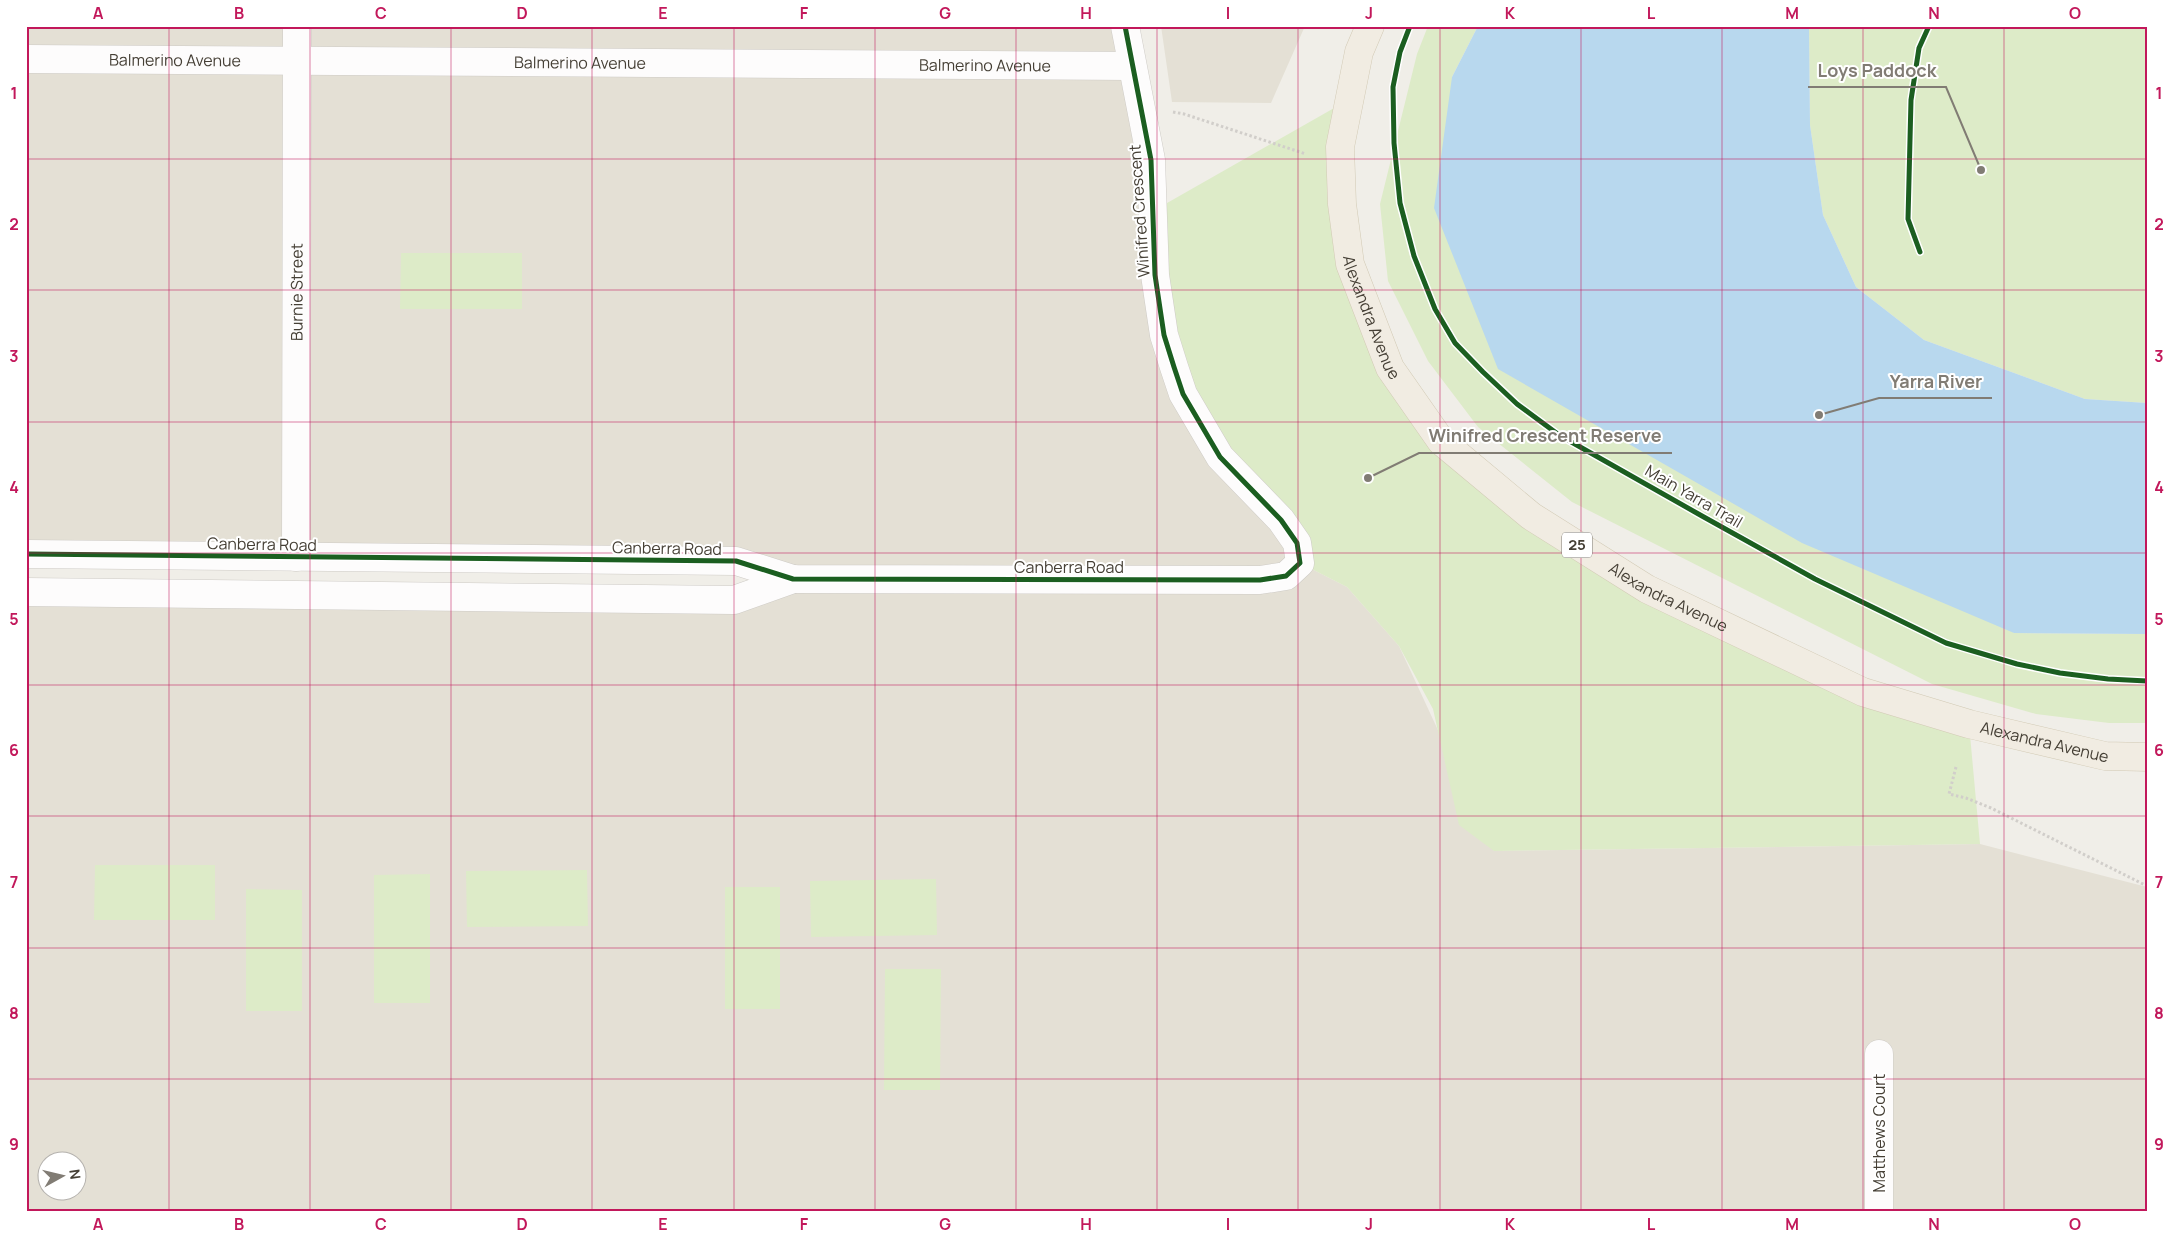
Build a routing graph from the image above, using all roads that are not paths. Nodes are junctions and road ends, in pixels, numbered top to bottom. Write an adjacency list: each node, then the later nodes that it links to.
1 (297, 26): 5 (street, Burnie Street)
2 (1125, 26): 6 (street, Winifred Crescent)
3 (1370, 26): 12 (main road, Alexandra Avenue / 25)
4 (26, 59): 5 (street, Balmerino Avenue)
5 (297, 60): 6 (street, Balmerino Avenue); 8 (street, Burnie Street)
6 (1132, 66): 9 (street, Winifred Crescent)
7 (26, 554): 8 (street, Canberra Road)
8 (296, 557): 10 (street, Canberra Road)
9 (1300, 563): 10 (street, Canberra Road)
10 (793, 579): 11 (street, Canberra Road)
11 (26, 592)
12 (2147, 757)
13 (1879, 1054): 14 (street, Matthews Court)
14 (1879, 1212)

